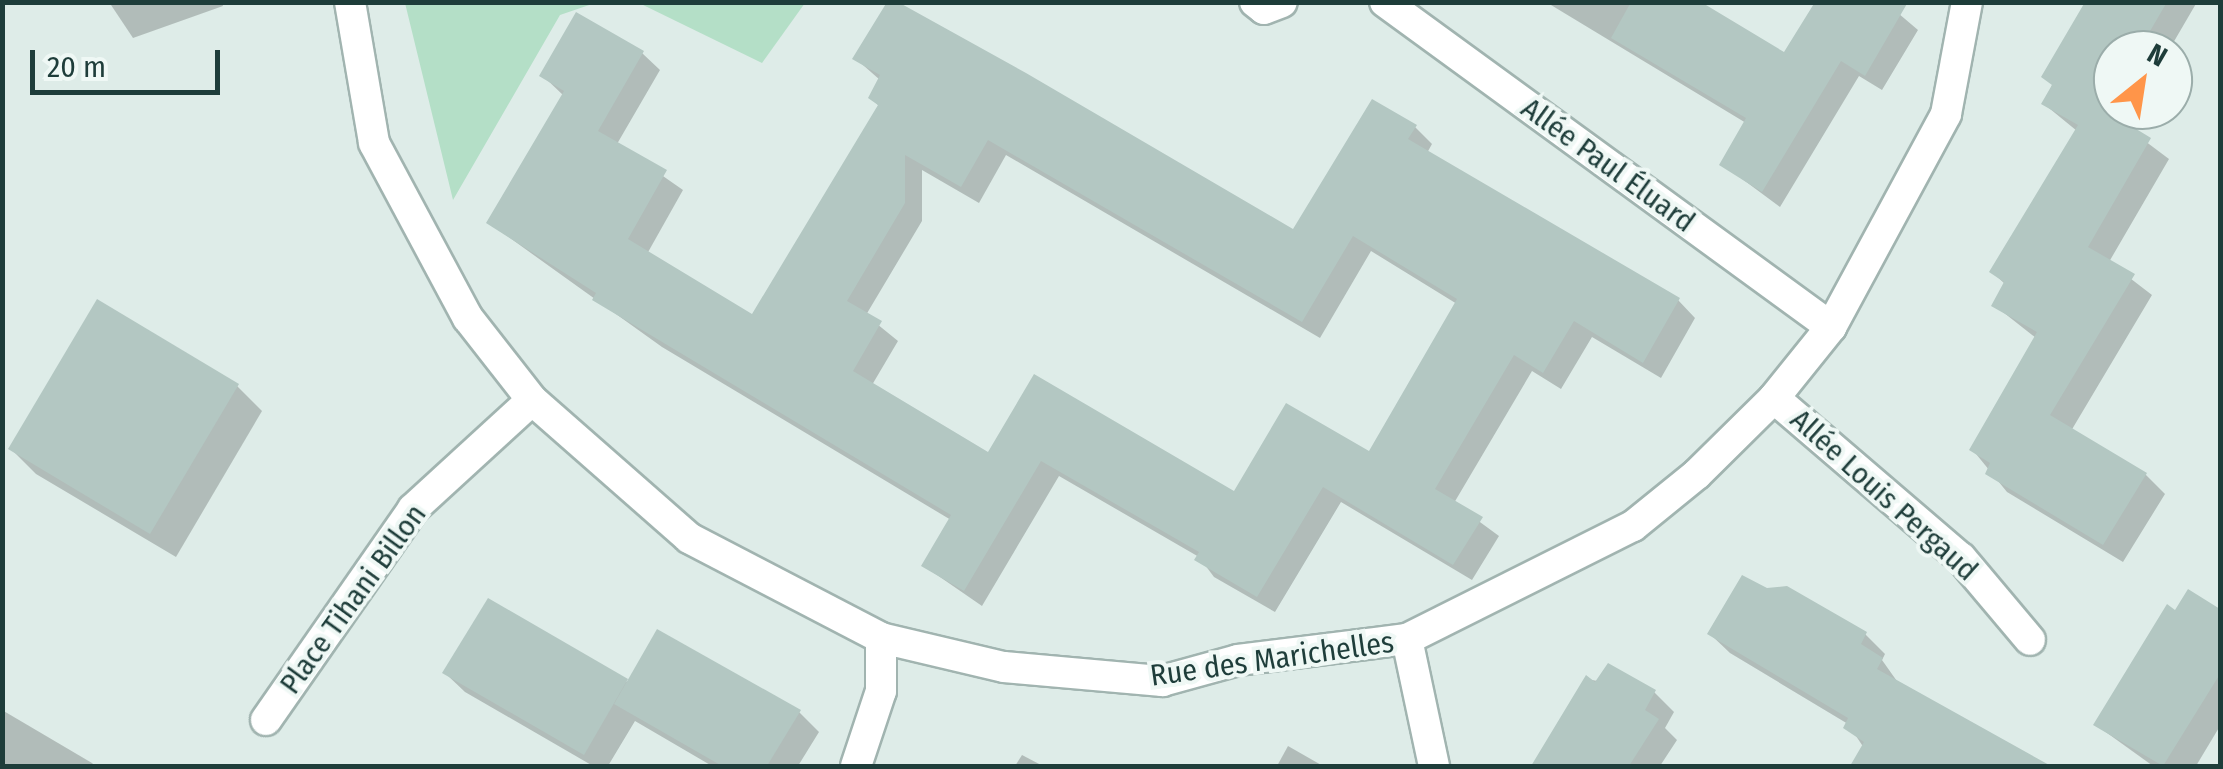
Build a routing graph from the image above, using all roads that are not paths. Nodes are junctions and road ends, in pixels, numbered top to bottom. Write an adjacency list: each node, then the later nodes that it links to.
1 (350, 2): 8 (street, Rue des Marichelles)
2 (1254, 2): 3 (street)
3 (1282, 2)
4 (1385, 2): 6 (street, Allée Paul Éluard)
5 (1967, 2): 6 (street, Rue des Marichelles)
6 (1832, 328): 7 (street, Rue des Marichelles)
7 (1774, 398): 10 (street, Rue des Marichelles); 11 (street, Allée Louis Pergaud)
8 (532, 400): 9 (street, Rue des Marichelles); 12 (street, Place Tihani Billon)
9 (881, 638): 10 (street, Rue des Marichelles); 13 (street)
10 (1407, 639): 14 (street)
11 (2030, 640)
12 (266, 720)
13 (856, 766)
14 (1434, 766)

